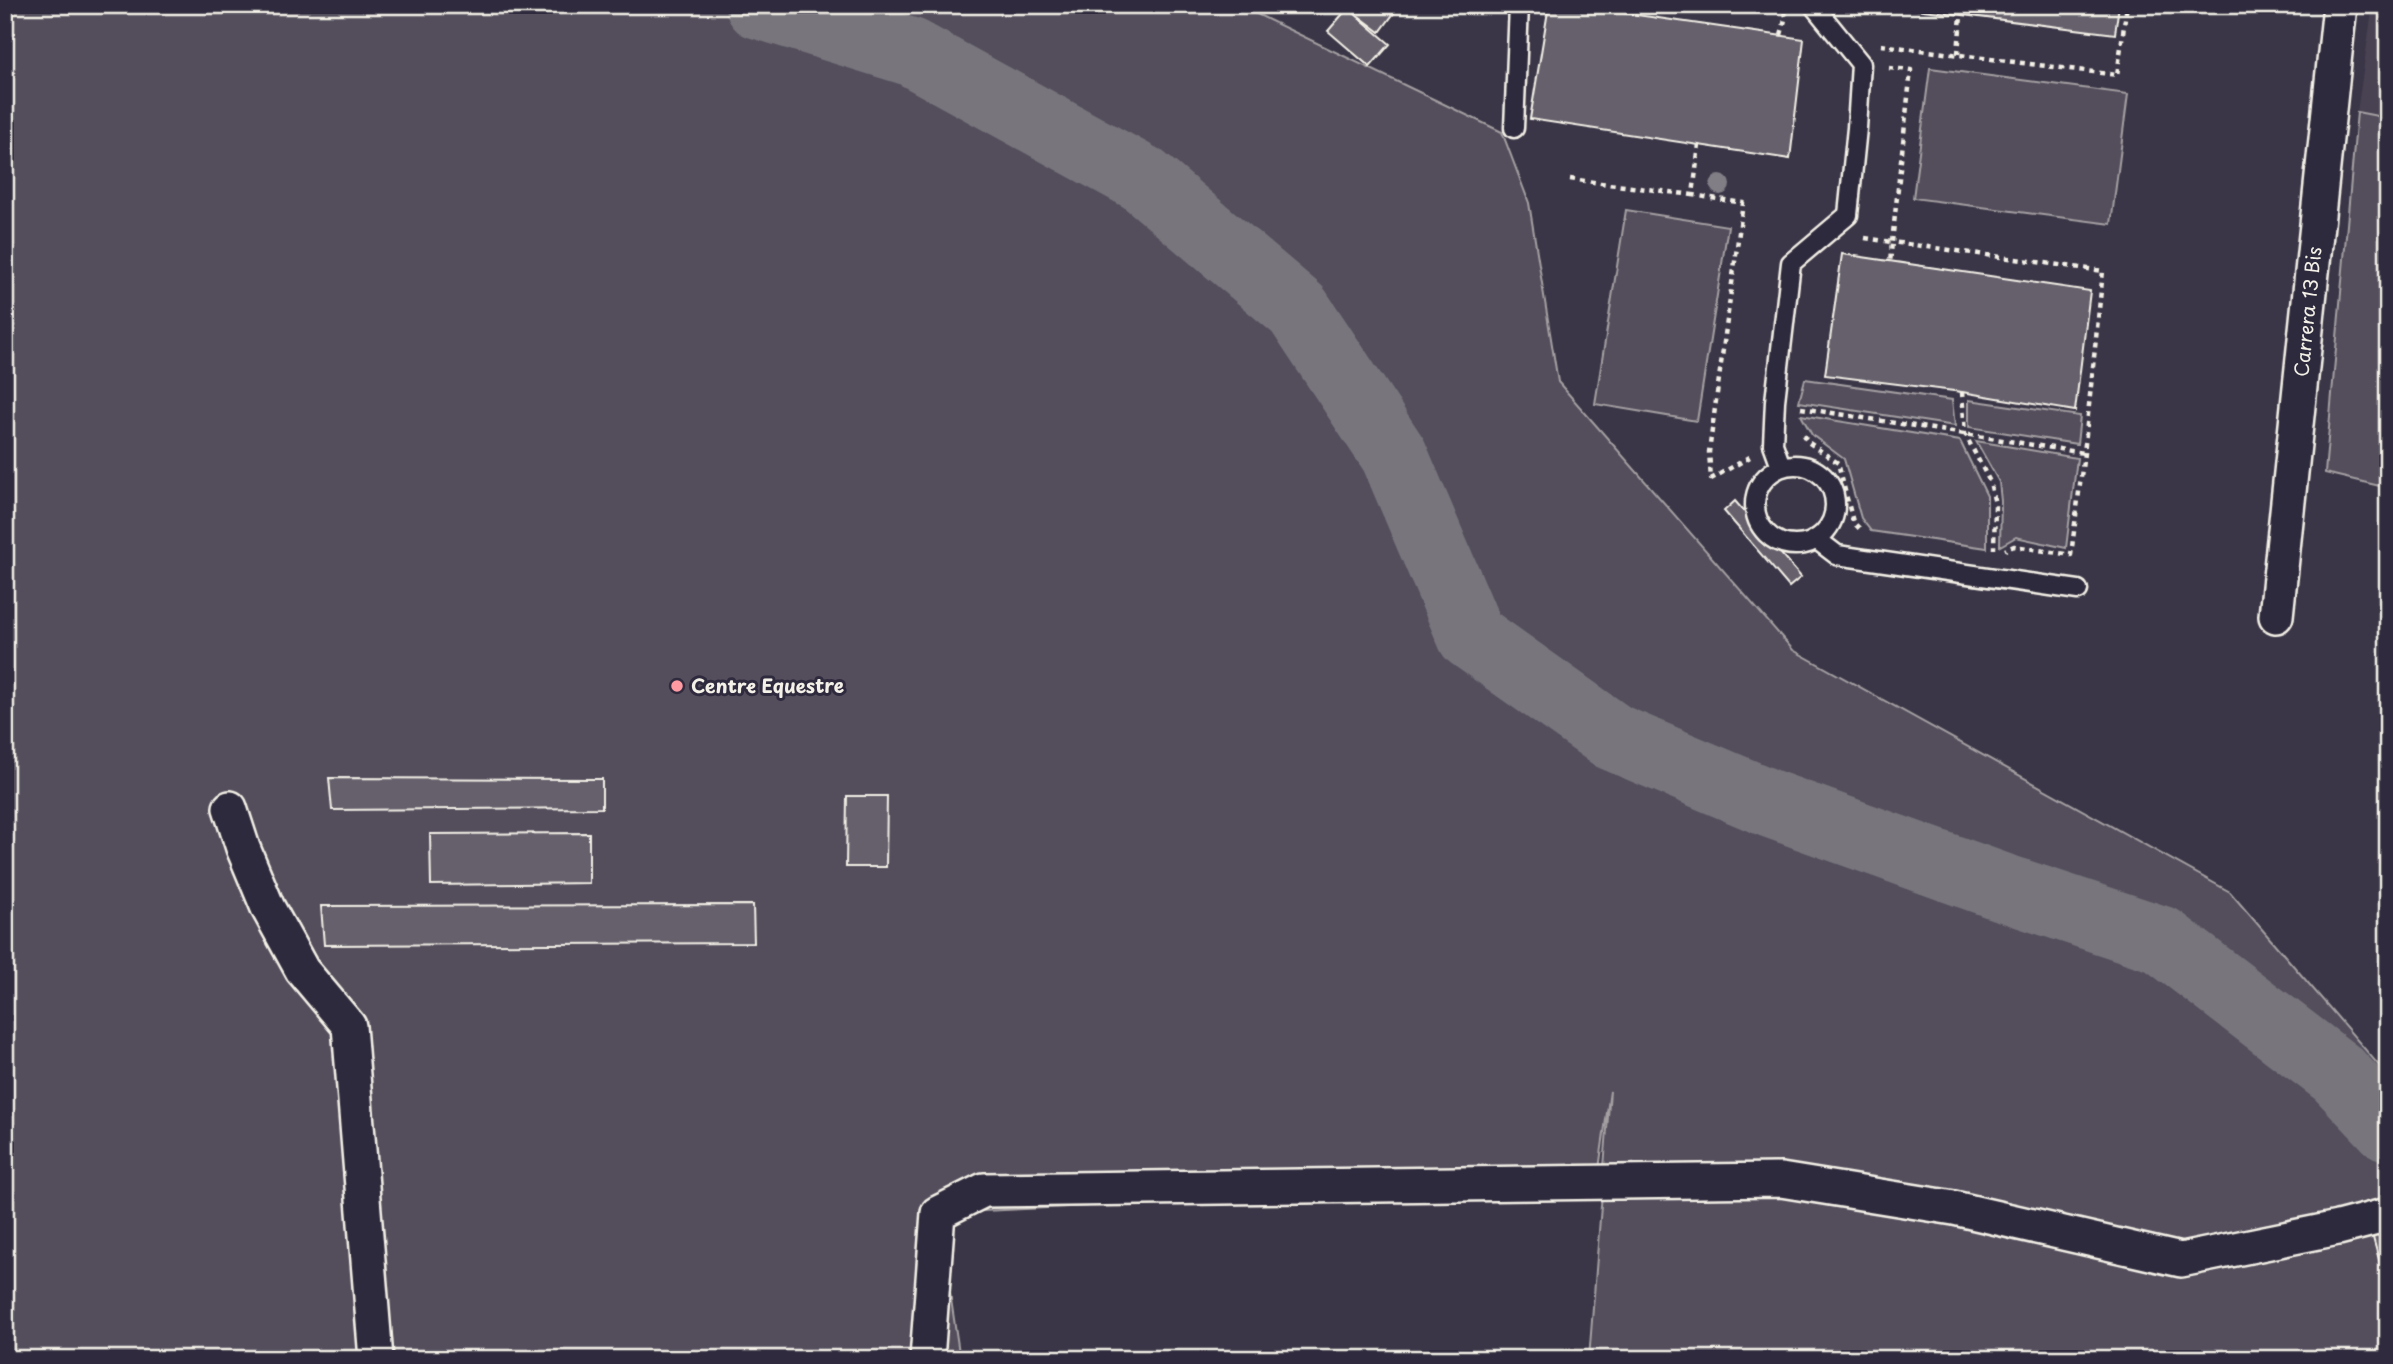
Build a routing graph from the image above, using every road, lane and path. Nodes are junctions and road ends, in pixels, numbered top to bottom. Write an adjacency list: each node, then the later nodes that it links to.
1 (1519, 5): 10 (lane)
2 (1782, 5): 7 (path)
3 (1813, 5): 20 (lane)
4 (2127, 5): 9 (path)
5 (2340, 5): 26 (street, Carrera 13 Bis)
6 (1961, 15): 9 (path)
7 (1781, 35)
8 (1870, 44): 9 (path)
9 (1958, 54)
10 (1514, 128)
11 (1699, 144): 13 (path)
12 (1570, 179): 13 (path)
13 (1693, 195): 20 (path)
14 (1858, 237): 15 (path)
15 (1892, 242): 16 (path); 21 (path)
16 (1890, 262)
17 (1962, 393): 19 (path)
18 (1800, 408): 19 (path)
19 (1965, 434): 21 (path); 21 (path)
20 (1773, 444): 22 (lane); 23 (path)
21 (2084, 453)
22 (1781, 466): 24 (lane); 24 (lane)
23 (1869, 537)
24 (1816, 539): 25 (lane)
25 (2078, 590)
26 (2276, 616)
27 (230, 808): 29 (street)
28 (2388, 1215): 30 (street)
29 (376, 1359)
30 (927, 1359)

